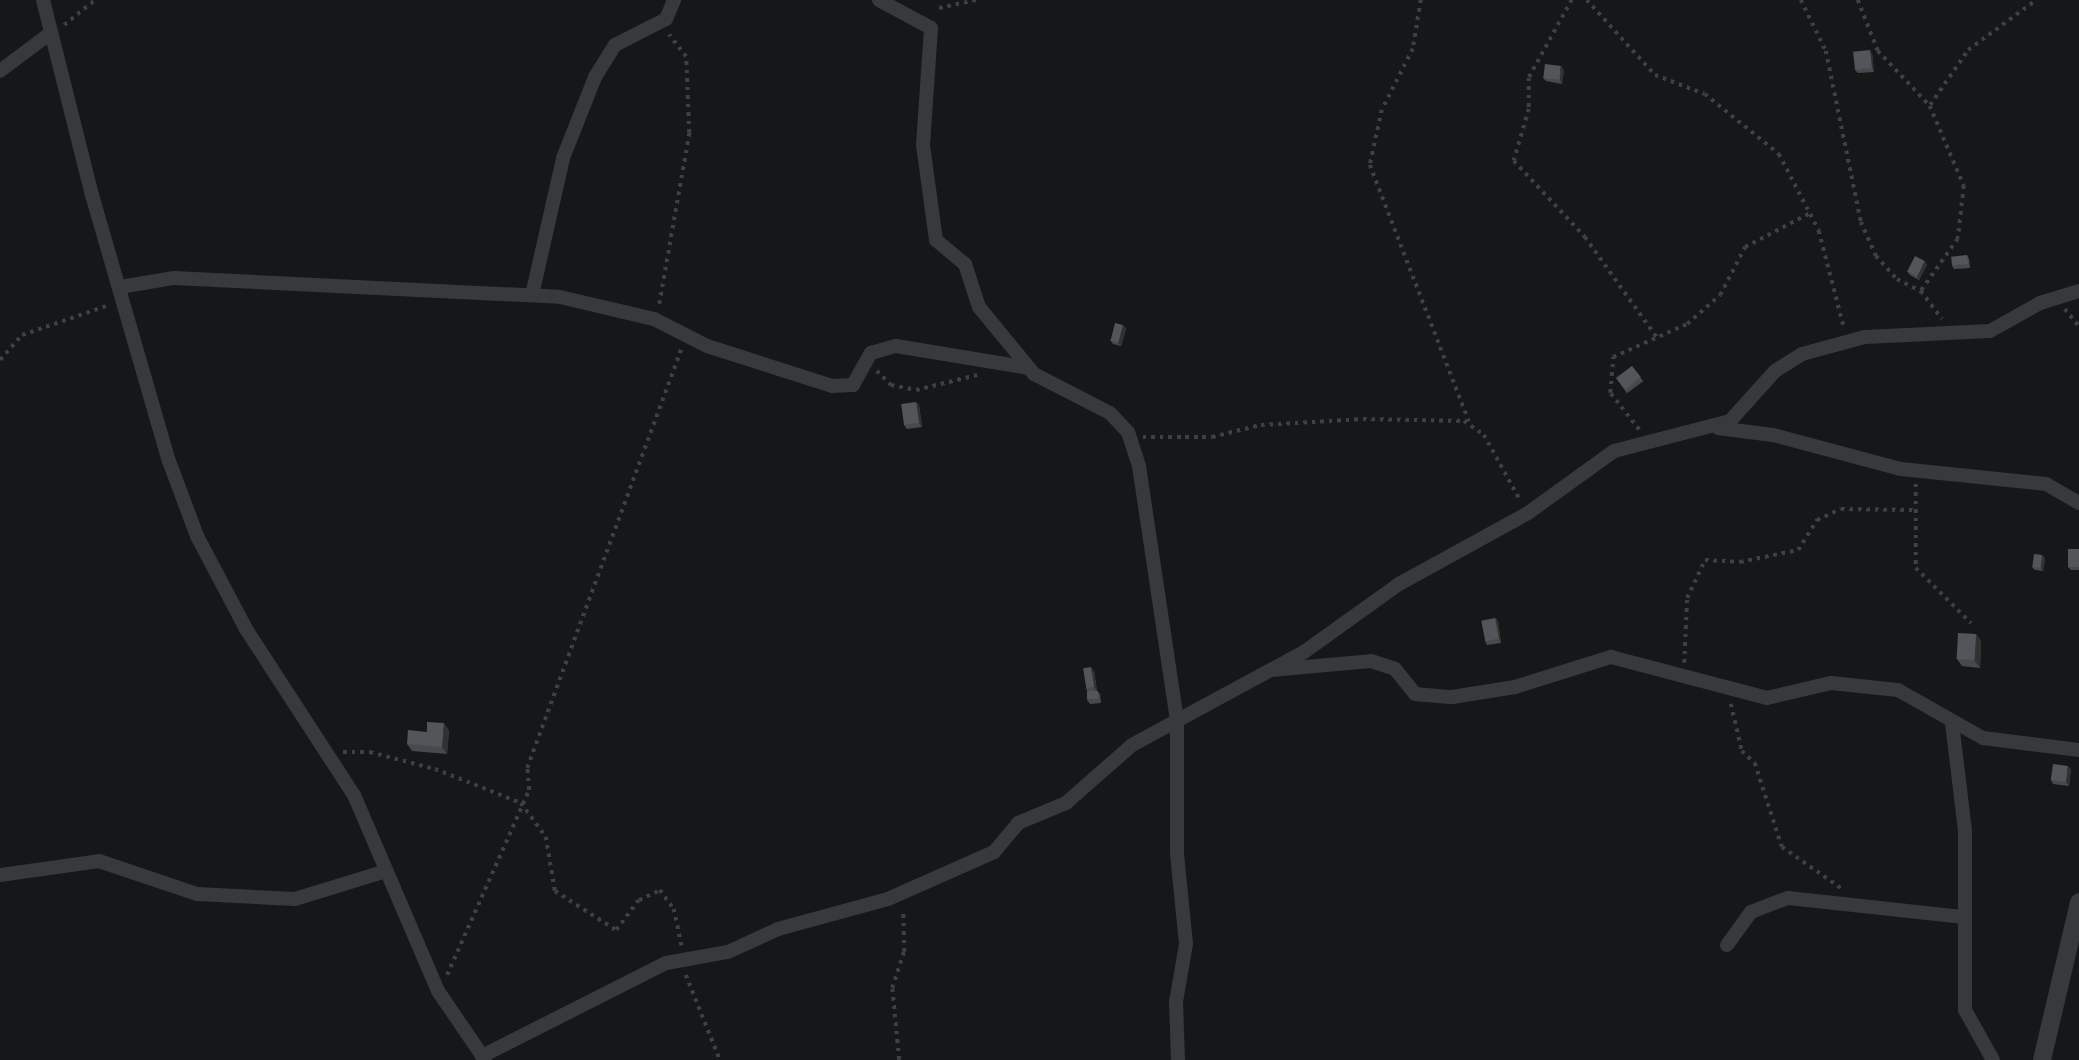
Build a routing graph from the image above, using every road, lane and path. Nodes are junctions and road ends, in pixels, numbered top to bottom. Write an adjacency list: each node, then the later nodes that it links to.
1 (43, 0): 14 (street)
2 (95, 0): 14 (path)
3 (674, 0): 13 (street)
4 (879, 0): 29 (street)
5 (977, 0): 12 (path)
6 (1421, 0): 31 (path)
7 (1572, 0): 25 (path)
8 (1587, 0): 17 (path)
9 (1801, 0): 18 (path)
10 (1858, 0): 16 (path)
11 (2036, 0): 16 (path)
12 (939, 8)
13 (660, 22): 21 (street); 22 (path)
14 (48, 35): 15 (street); 20 (street)
15 (0, 71)
16 (1930, 106): 18 (path)
17 (1811, 213): 25 (path); 26 (path)
18 (1921, 291): 23 (path)
19 (2079, 291): 23 (street)
20 (122, 293): 21 (street); 28 (path); 46 (street)
21 (532, 295): 22 (street)
22 (654, 319): 24 (street)
23 (1952, 335): 26 (street)
24 (686, 338): 27 (street); 47 (path)
25 (1658, 339): 34 (path)
26 (1846, 340): 32 (street)
27 (868, 358): 29 (street); 30 (path)
28 (0, 360)
29 (1029, 368): 33 (street)
30 (983, 374)
31 (1469, 422): 33 (path); 38 (path)
32 (1718, 428): 34 (street); 35 (street)
33 (1128, 432): 43 (street)
34 (1650, 441): 38 (street)
35 (1922, 472): 36 (street); 37 (path)
36 (2079, 503)
37 (1914, 510): 39 (path); 41 (path)
38 (1528, 513): 40 (street)
39 (1971, 623)
40 (1271, 670): 41 (street); 43 (street)
41 (1683, 679): 42 (street)
42 (1718, 685): 44 (street); 52 (path)
43 (1177, 719): 50 (street); 60 (street)
44 (1952, 723): 45 (street); 53 (street)
45 (2079, 750)
46 (324, 753): 47 (path); 48 (street)
47 (521, 803): 55 (path); 56 (path)
48 (386, 872): 49 (street); 56 (street)
49 (0, 876)
50 (904, 890): 55 (street); 59 (path)
51 (2079, 902): 62 (street)
52 (1854, 903): 53 (street); 54 (street)
53 (1962, 917): 61 (street)
54 (1727, 945)
55 (684, 959): 57 (street); 58 (path)
56 (438, 991): 57 (street)
57 (484, 1058)
58 (720, 1060)
59 (899, 1060)
60 (1178, 1060)
61 (1993, 1060)
62 (2042, 1060)

